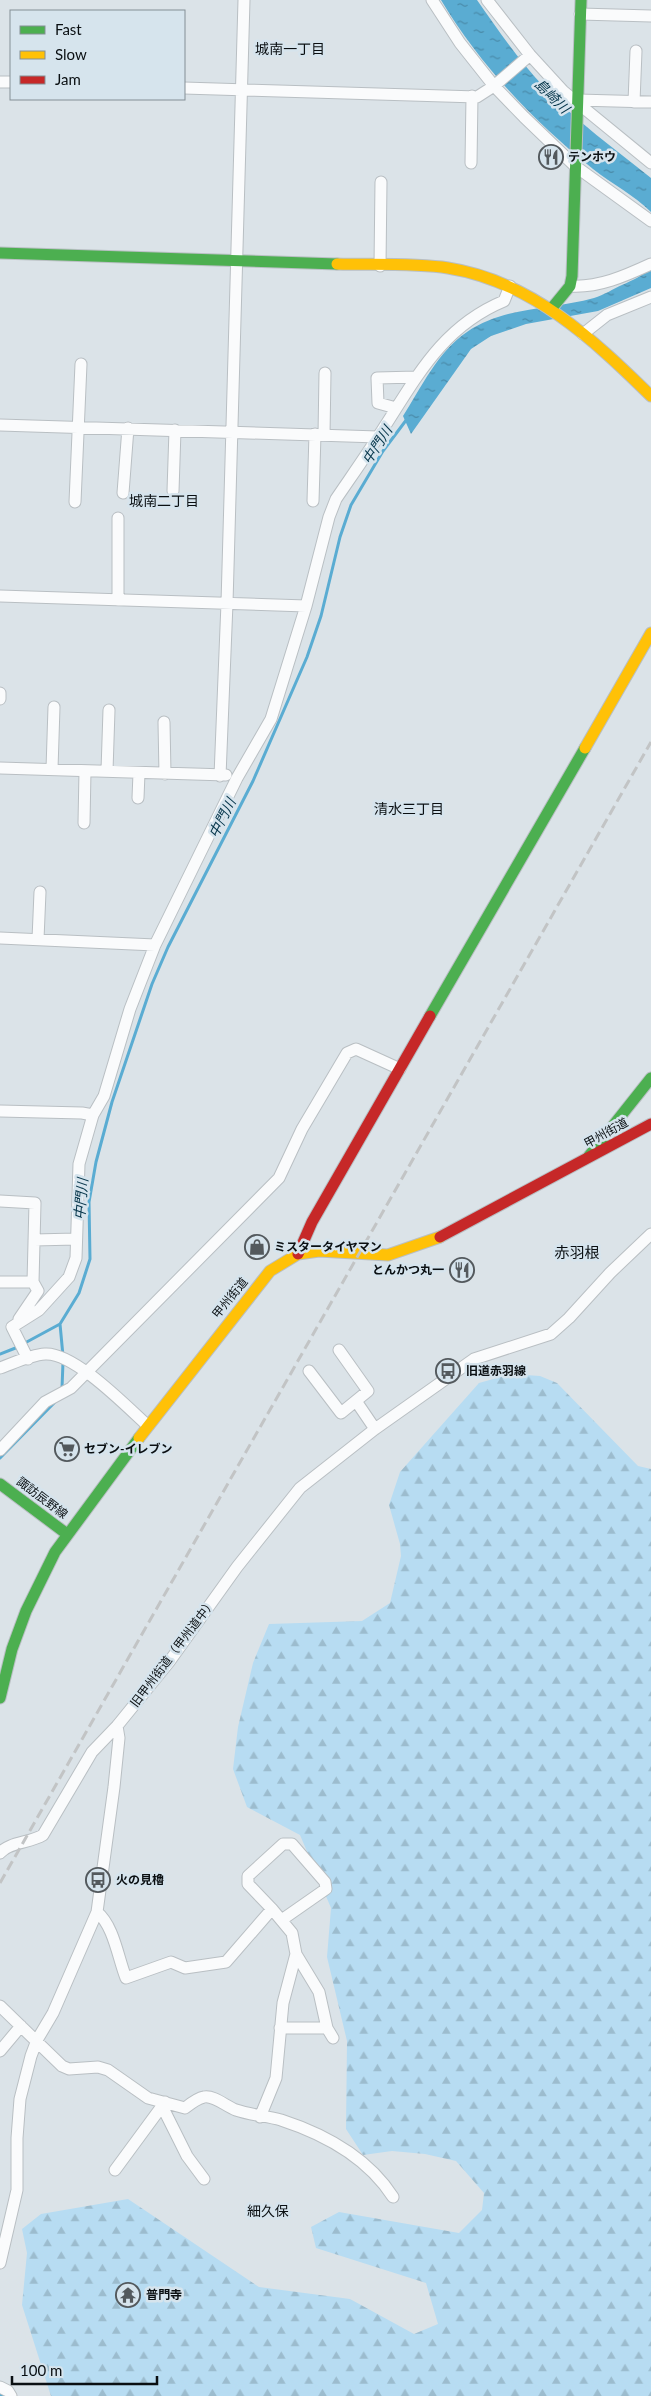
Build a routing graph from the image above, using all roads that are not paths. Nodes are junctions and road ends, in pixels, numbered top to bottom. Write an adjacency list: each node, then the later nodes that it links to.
1 (244, 0): 11 (street)
2 (432, 0): 9 (street)
3 (487, 0): 8 (street)
4 (581, 0): 5 (main road)
5 (580, 14): 6 (street); 15 (main road)
6 (651, 16)
7 (636, 51): 13 (street)
8 (528, 56): 9 (street); 15 (street)
9 (496, 84): 12 (street); 17 (street)
10 (185, 88): 11 (street)
11 (241, 89): 12 (street); 22 (street)
12 (472, 96): 16 (street)
13 (634, 102): 14 (street); 15 (street)
14 (651, 102)
15 (578, 106): 17 (main road); 18 (street)
16 (471, 163)
17 (575, 163): 20 (street); 26 (main road)
18 (651, 163)
19 (380, 182): 24 (street)
20 (651, 220)
21 (0, 253): 22 (main road)
22 (235, 262): 24 (main road); 39 (street)
23 (651, 264): 26 (street)
24 (380, 266): 25 (main road)
25 (510, 286): 28 (main road); 32 (street)
26 (570, 286): 28 (main road)
27 (651, 297): 29 (street)
28 (552, 308): 29 (main road)
29 (583, 334): 33 (main road)
30 (82, 364): 36 (street)
31 (325, 373): 40 (street)
32 (416, 377): 34 (street); 34 (street)
33 (651, 396)
34 (396, 408): 41 (street)
35 (0, 425): 36 (street)
36 (79, 427): 37 (street); 45 (street)
37 (128, 428): 38 (street); 43 (street)
38 (175, 430): 39 (street); 42 (street)
39 (232, 431): 40 (street); 49 (street)
40 (320, 434): 41 (street); 44 (street)
41 (378, 437): 50 (street)
42 (173, 491)
43 (122, 493)
44 (313, 501)
45 (75, 502)
46 (118, 518): 48 (street)
47 (0, 596): 48 (street)
48 (118, 600): 49 (street)
49 (227, 604): 50 (street); 63 (street)
50 (306, 606): 64 (street)
51 (651, 632): 71 (main road)
52 (0, 693): 53 (street)
53 (0, 698)
54 (54, 707): 58 (street)
55 (109, 710): 60 (street)
56 (164, 722): 62 (street)
57 (0, 768): 58 (street)
58 (52, 769): 59 (street)
59 (85, 771): 60 (street); 66 (street)
60 (107, 772): 61 (street)
61 (140, 773): 62 (street); 65 (street)
62 (165, 774): 63 (street)
63 (220, 776): 64 (street)
64 (237, 778): 70 (street)
65 (138, 798)
66 (84, 823)
67 (40, 892): 69 (street)
68 (0, 938): 69 (street)
69 (38, 939): 70 (street)
70 (155, 945): 74 (street)
71 (400, 1069): 81 (main road); 88 (street)
72 (651, 1078): 76 (main road)
73 (0, 1111): 74 (street)
74 (93, 1115): 79 (street)
75 (651, 1124): 76 (main road, 甲州街道)
76 (586, 1159): 81 (main road, 甲州街道)
77 (0, 1201): 80 (street)
78 (651, 1234): 92 (street, 旧甲州街道（甲州道中）)
79 (76, 1239): 80 (street); 84 (street)
80 (34, 1240): 83 (street)
81 (298, 1254): 91 (main road, 甲州街道)
82 (0, 1282): 83 (street)
83 (33, 1282): 84 (street)
84 (16, 1327): 86 (street)
85 (339, 1350): 90 (street)
86 (26, 1357): 87 (street); 88 (street)
87 (0, 1368)
88 (85, 1371): 91 (street); 93 (street)
89 (310, 1371): 90 (street)
90 (356, 1401): 92 (street)
91 (148, 1426): 95 (main road, 甲州街道)
92 (375, 1429): 98 (street, 旧甲州街道（甲州道中）)
93 (0, 1450)
94 (0, 1484): 95 (main road, 諏訪辰野線)
95 (67, 1534): 96 (main road, 甲州街道)
96 (2, 1675): 97 (main road, 甲州街道)
97 (0, 1698)
98 (117, 1726): 99 (street, 旧甲州街道（甲州道中）); 101 (street)
99 (0, 1854)
100 (272, 1909): 101 (street); 102 (street); 102 (street)
101 (97, 1912): 109 (street)
102 (282, 1920): 103 (street)
103 (296, 1954): 106 (street); 107 (street)
104 (0, 2006): 105 (street)
105 (21, 2026): 109 (street); 110 (street)
106 (280, 2028): 107 (street); 112 (street)
107 (326, 2028): 108 (street)
108 (333, 2038)
109 (37, 2040): 111 (street); 116 (street)
110 (0, 2051)
111 (164, 2104): 112 (street); 113 (street); 114 (street)
112 (260, 2117): 115 (street)
113 (115, 2170)
114 (204, 2179)
115 (393, 2197)
116 (2, 2245): 117 (street)
117 (0, 2263)
118 (0, 2387): 119 (street)
119 (11, 2396)

